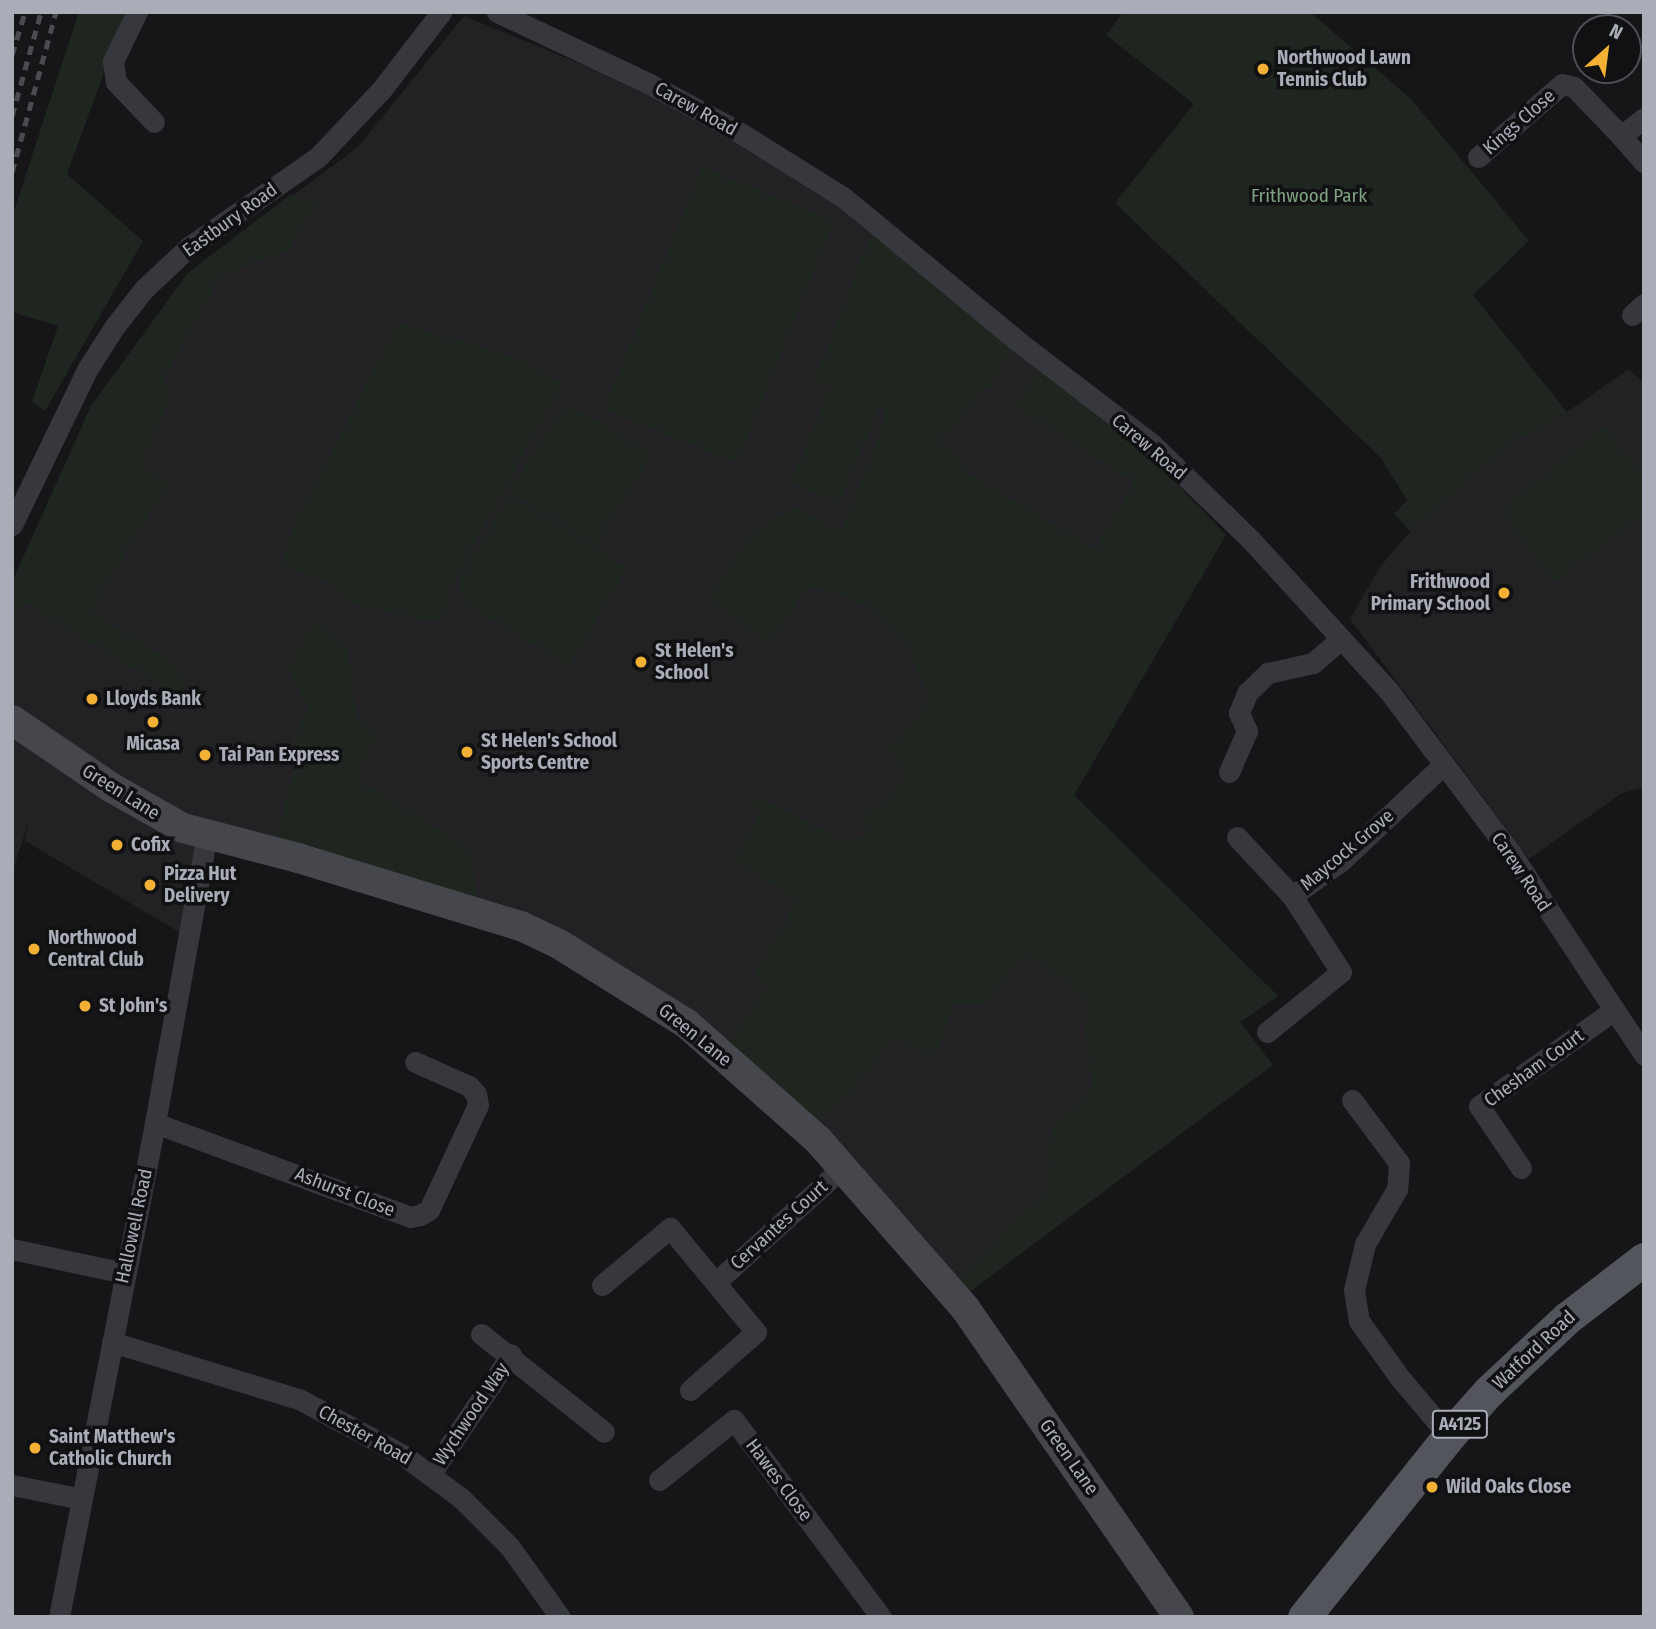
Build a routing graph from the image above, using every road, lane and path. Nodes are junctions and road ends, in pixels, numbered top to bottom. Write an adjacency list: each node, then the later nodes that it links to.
1 (137, 12): 5 (street)
2 (441, 12): 9 (street, Eastbury Road)
3 (497, 12): 10 (street, Carew Road)
4 (1644, 118): 6 (street)
5 (153, 122)
6 (1621, 136): 7 (street, Kings Close); 8 (street)
7 (1478, 157)
8 (1644, 162)
9 (12, 525)
10 (1341, 639): 12 (street, Carew Road); 13 (street)
11 (12, 720): 14 (main road, Green Lane)
12 (1444, 764): 16 (street, Maycock Grove); 17 (street, Carew Road)
13 (1229, 772)
14 (207, 834): 22 (street, Hallowell Road); 23 (main road, Green Lane)
15 (1237, 837): 16 (street)
16 (1292, 897): 18 (street, Maycock Grove)
17 (1614, 1010): 19 (street, Carew Road); 24 (street, Chesham Court)
18 (1267, 1032)
19 (1644, 1055)
20 (415, 1062): 22 (street, Ashurst Close)
21 (1352, 1100): 35 (street)
22 (155, 1123): 27 (street, Hallowell Road)
23 (842, 1168): 28 (street, Cervantes Court); 43 (main road, Green Lane)
24 (1521, 1168)
25 (12, 1249): 27 (street)
26 (1644, 1259): 35 (main road, Watford Road / A4125)
27 (124, 1273): 31 (street, Hallowell Road)
28 (716, 1282): 29 (street, Cervantes Court); 33 (street, Cervantes Court)
29 (602, 1285)
30 (481, 1334): 32 (street, Wychwood Way)
31 (112, 1342): 36 (street, Chester Road); 39 (street, Hallowell Road)
32 (511, 1356): 34 (street, Wychwood Way); 36 (street, Wychwood Way)
33 (690, 1390)
34 (604, 1432)
35 (1449, 1436): 44 (main road, Watford Road / A4125)
36 (431, 1474): 41 (street, Chester Road)
37 (659, 1480): 42 (street, Hawes Close)
38 (12, 1485): 39 (street)
39 (82, 1499): 40 (street, Hallowell Road)
40 (59, 1617)
41 (560, 1617)
42 (881, 1617)
43 (1179, 1617)
44 (1304, 1617)

